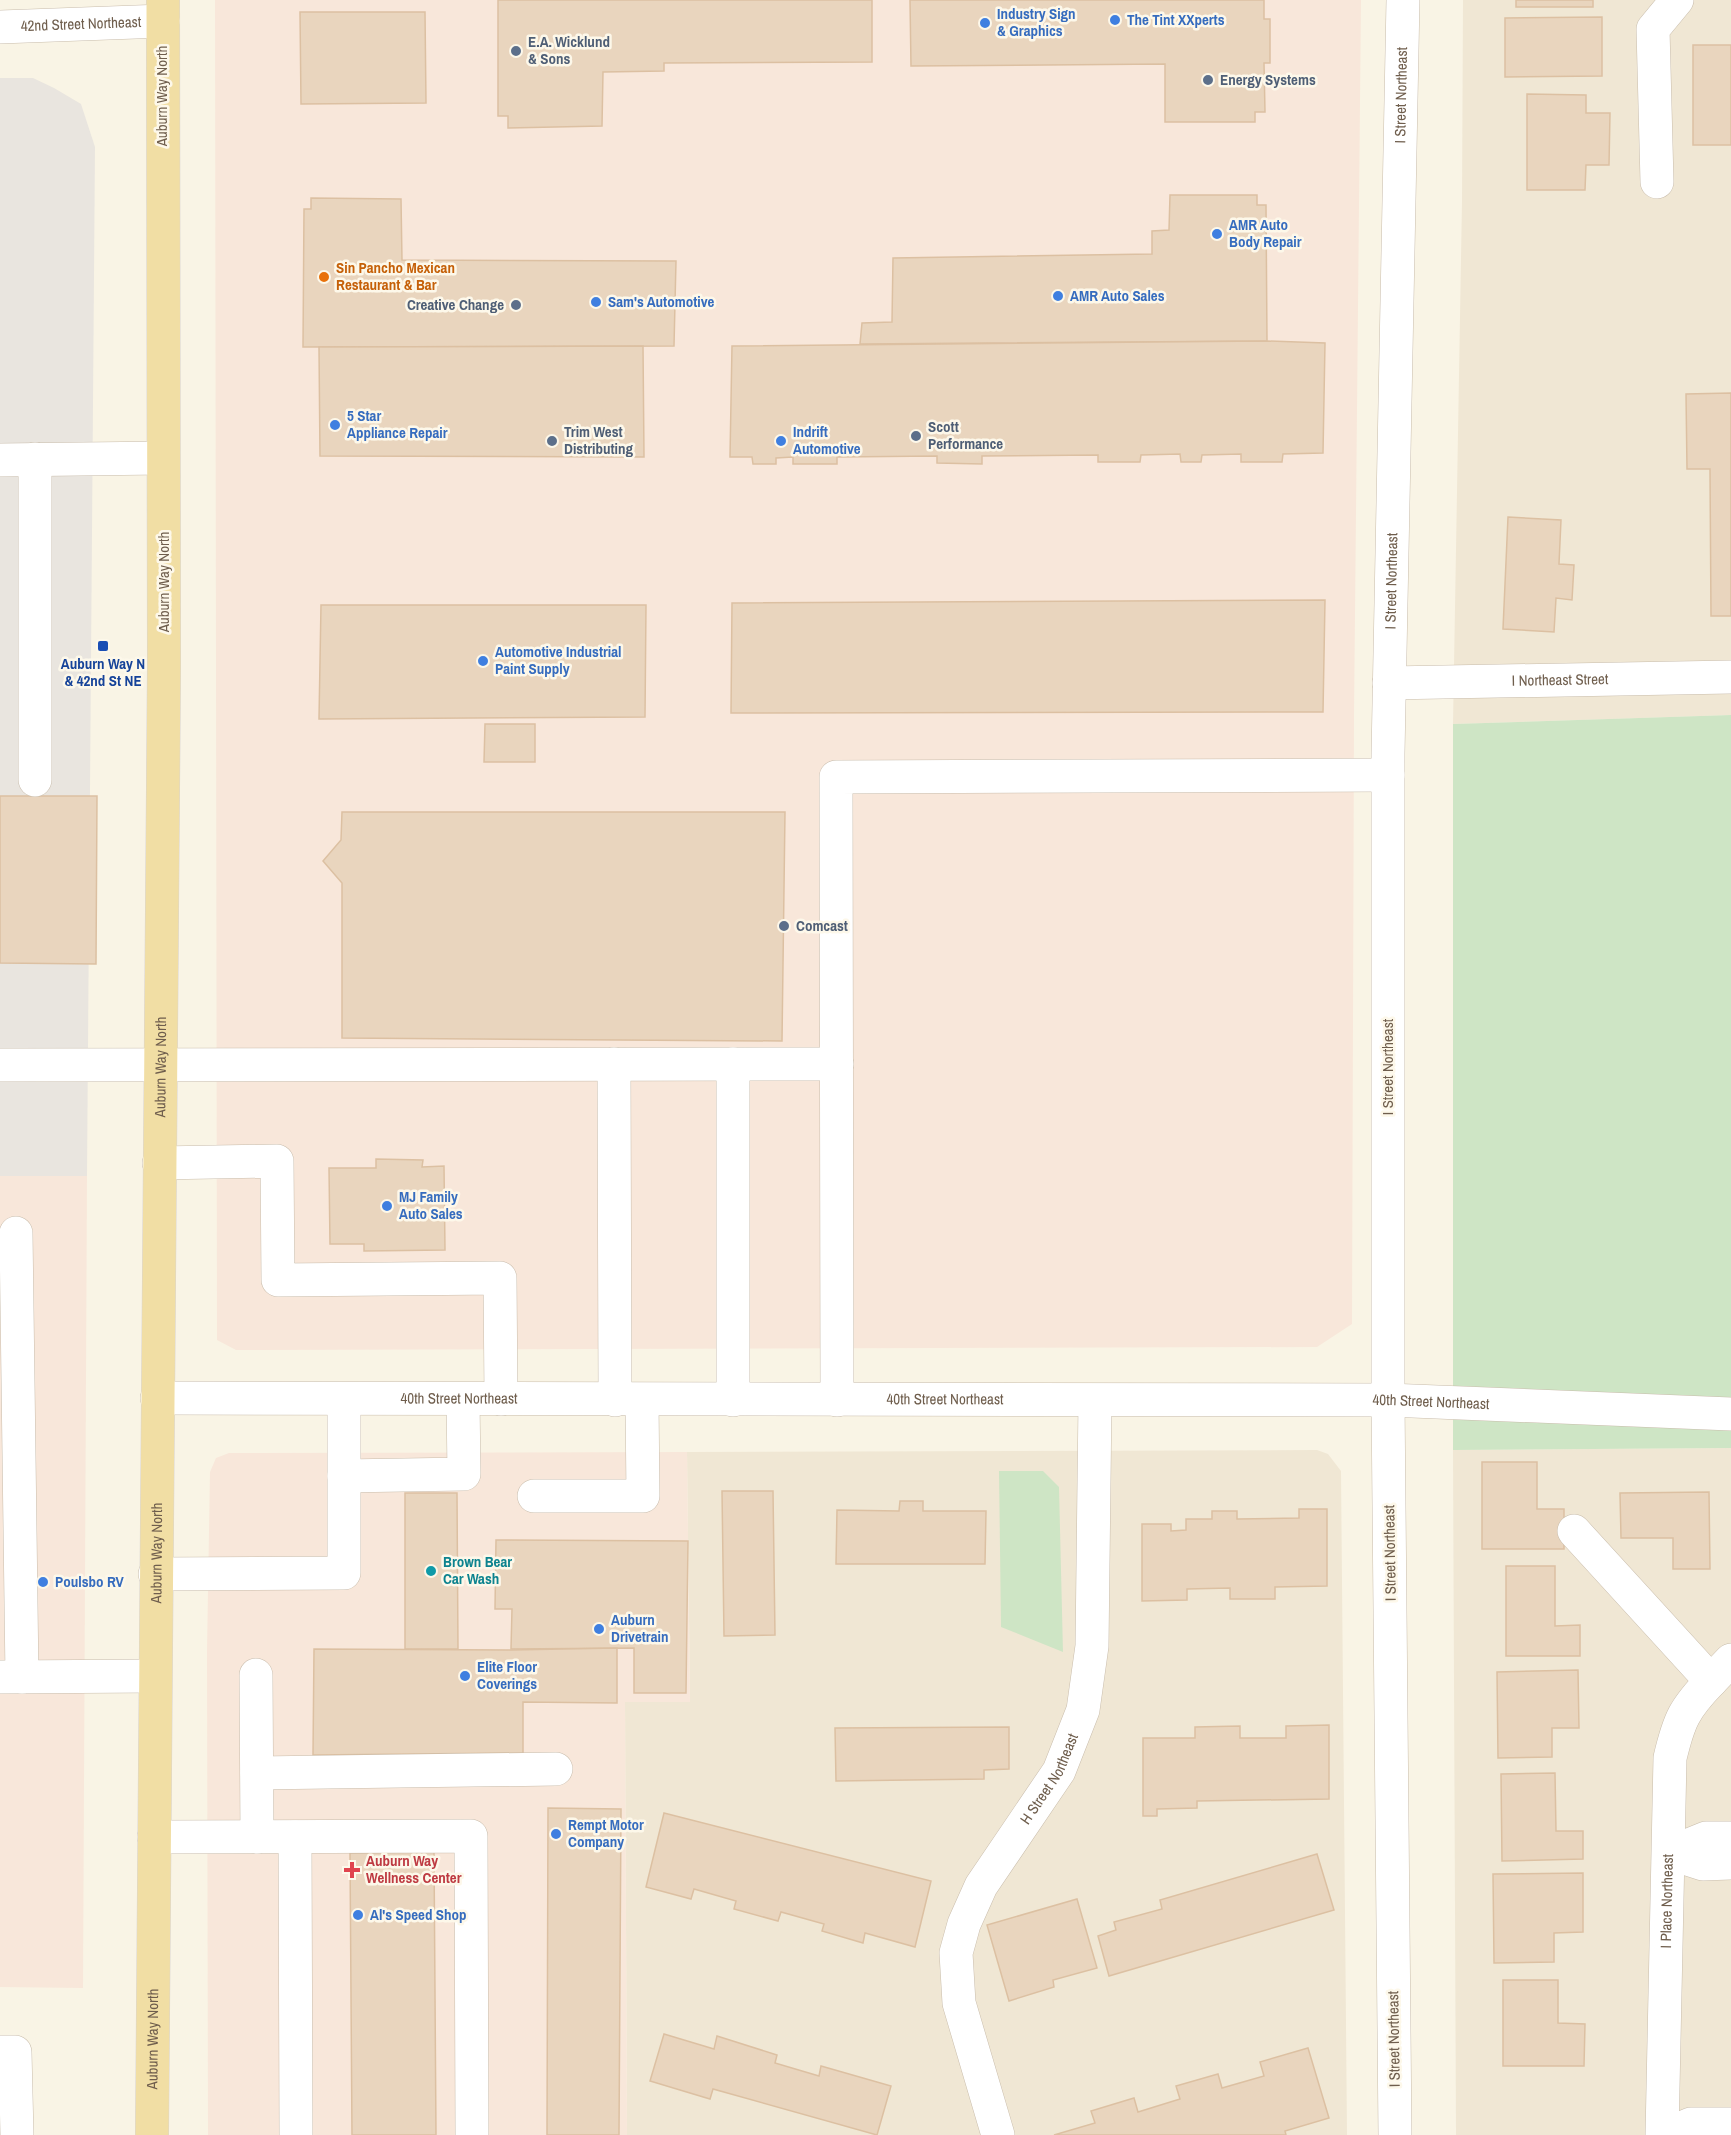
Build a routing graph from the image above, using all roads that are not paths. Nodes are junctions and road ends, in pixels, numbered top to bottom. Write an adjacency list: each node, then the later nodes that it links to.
1 (1403, 0): 10 (street, I Street Northeast)
2 (1677, 0): 5 (street)
3 (163, 11): 4 (street, 42nd Street Northeast); 6 (main road, Auburn Way North)
4 (0, 27)
5 (1657, 182)
6 (163, 458): 7 (street); 17 (main road, Auburn Way North)
7 (35, 459): 8 (street); 12 (street)
8 (0, 460)
9 (1731, 677): 10 (street, I Northeast Street)
10 (1389, 683): 11 (street, I Street Northeast)
11 (1388, 776): 15 (street); 27 (street, I Street Northeast)
12 (34, 780)
13 (614, 1064): 14 (street); 17 (street); 24 (street)
14 (733, 1064): 15 (street); 25 (street)
15 (837, 1064): 26 (street)
16 (0, 1065): 17 (street)
17 (160, 1065): 18 (main road, Auburn Way North)
18 (159, 1163): 20 (main road, Auburn Way North); 23 (street)
19 (16, 1233): 37 (street)
20 (157, 1398): 21 (street, 40th Street Northeast); 33 (main road, Auburn Way North)
21 (344, 1399): 22 (street, 40th Street Northeast); 30 (street)
22 (463, 1399): 23 (street, 40th Street Northeast); 30 (street)
23 (501, 1399): 24 (street, 40th Street Northeast)
24 (629, 1400): 25 (street, 40th Street Northeast); 31 (street)
25 (733, 1400): 26 (street, 40th Street Northeast)
26 (837, 1400): 28 (street, 40th Street Northeast)
27 (1388, 1400): 28 (street, 40th Street Northeast); 29 (street, 40th Street Northeast); 53 (street, I Street Northeast)
28 (1095, 1401): 52 (street, H Street Northeast)
29 (1731, 1414)
30 (344, 1476): 33 (street)
31 (534, 1496)
32 (1575, 1531): 34 (street)
33 (155, 1574): 36 (main road, Auburn Way North)
34 (1721, 1671): 44 (street, I Place Northeast)
35 (256, 1675): 39 (street)
36 (155, 1676): 37 (street); 42 (main road, Auburn Way North)
37 (11, 1677)
38 (556, 1769): 39 (street)
39 (257, 1773): 40 (street)
40 (258, 1837): 41 (street); 42 (street)
41 (295, 1837): 50 (street); 51 (street)
42 (154, 1838): 49 (main road, Auburn Way North)
43 (1731, 1838): 44 (street)
44 (1669, 1853): 45 (street); 54 (street, I Place Northeast)
45 (1731, 1863)
46 (0, 2052): 48 (street)
47 (1731, 2124): 54 (street)
48 (17, 2135)
49 (152, 2135)
50 (296, 2135)
51 (472, 2135)
52 (998, 2135)
53 (1395, 2135)
54 (1663, 2135)

